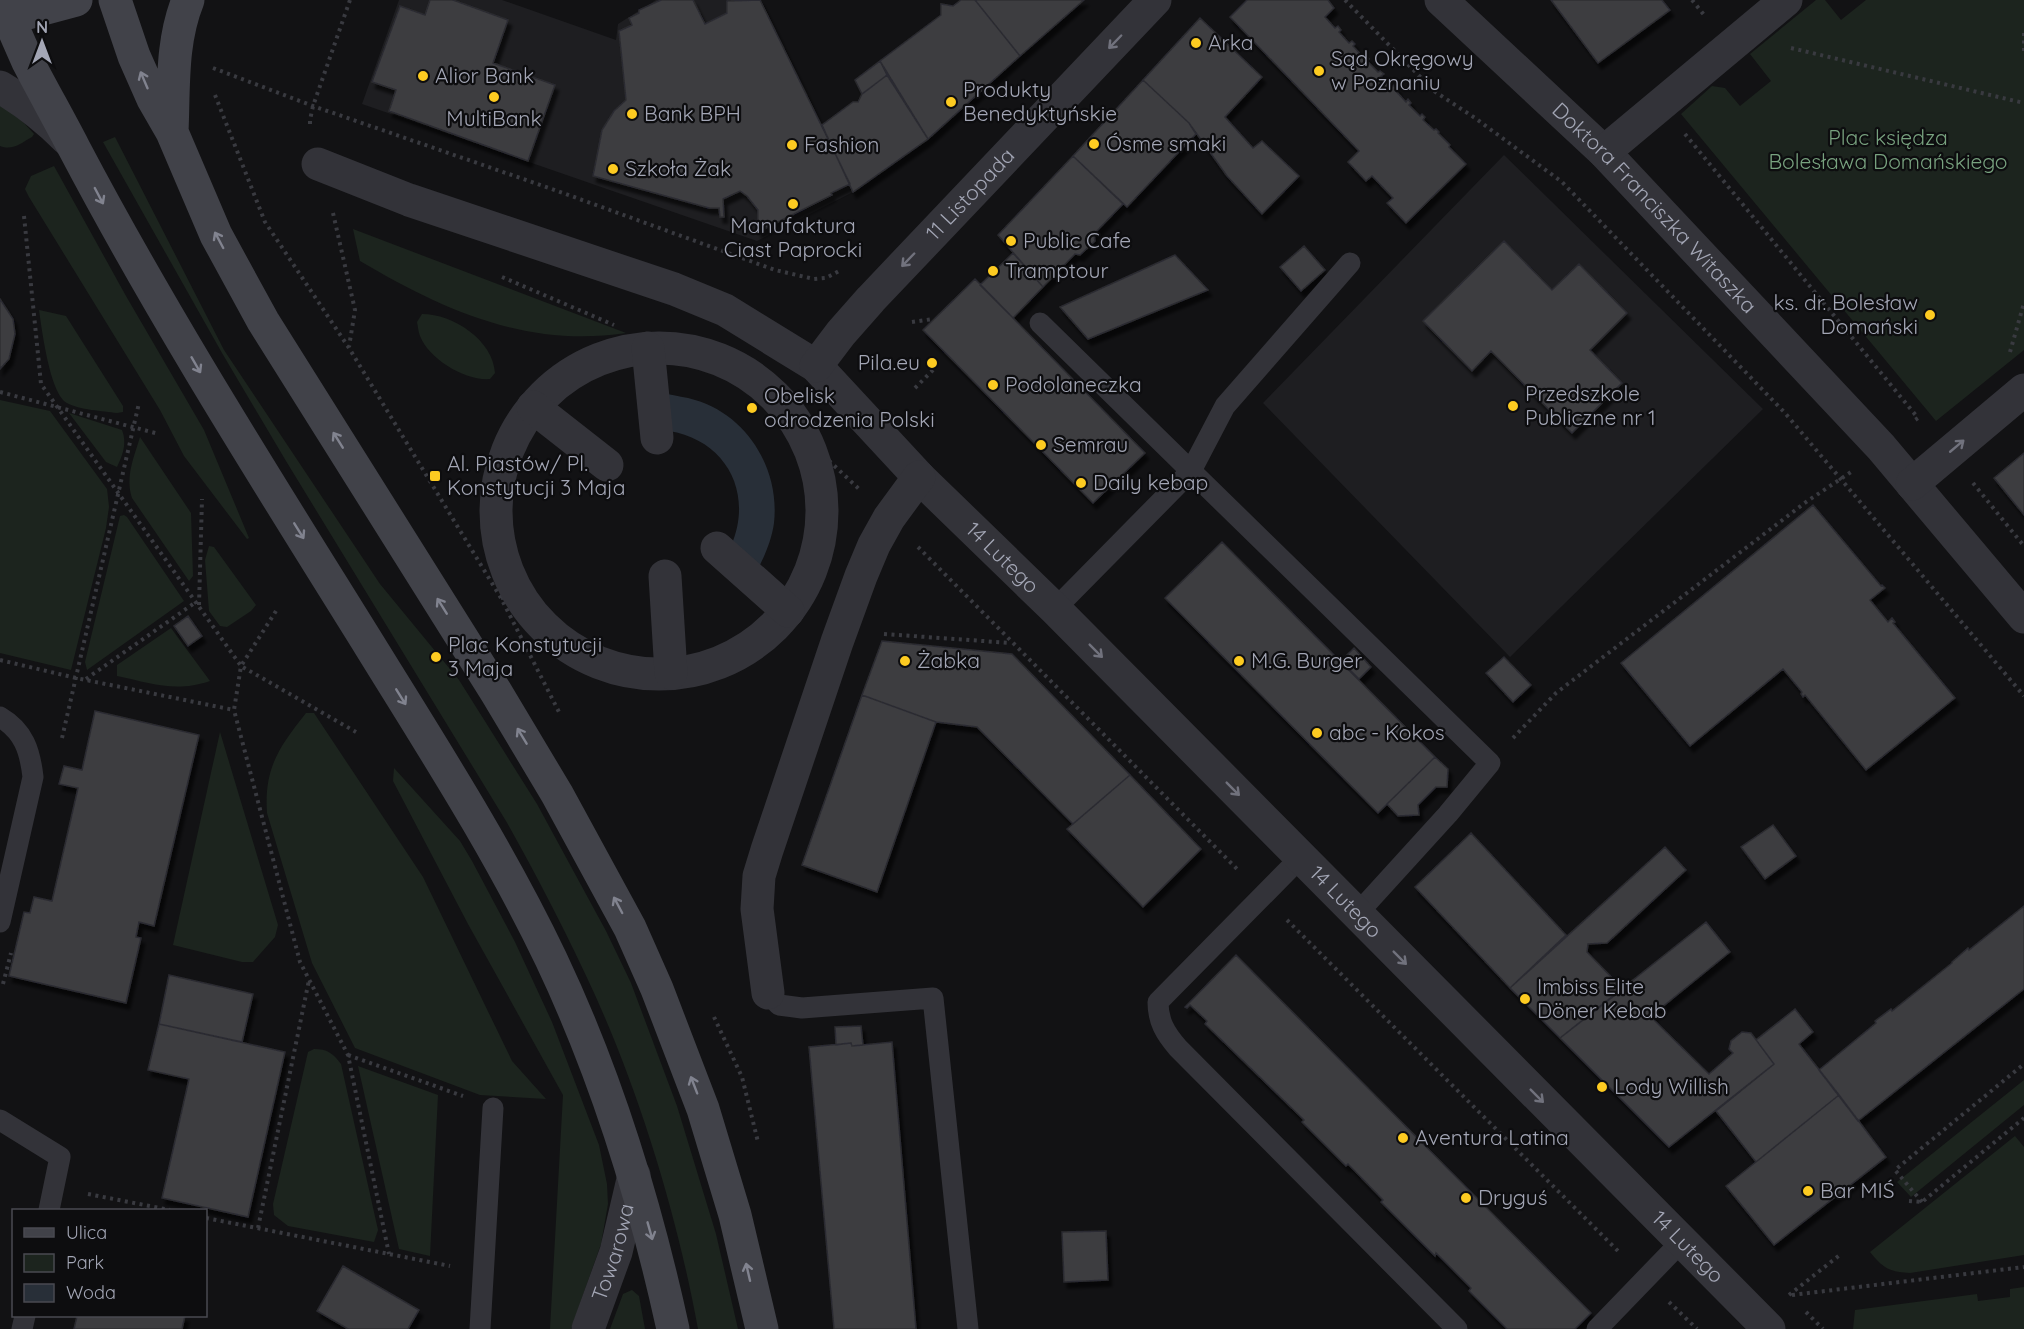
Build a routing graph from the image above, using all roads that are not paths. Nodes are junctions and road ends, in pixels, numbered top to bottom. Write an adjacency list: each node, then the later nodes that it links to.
1 (76, 0): 7 (main road)
2 (115, 0): 9 (main road, one-way to 2)
3 (188, 0): 9 (main road)
4 (1155, 0): 16 (street, 11 Listopada, one-way to 16)
5 (1441, 0): 11 (street, Doktora Franciszka Witaszka)
6 (1786, 0): 11 (street)
7 (3, 12): 10 (main road)
8 (0, 87): 10 (street)
9 (172, 132): 44 (main road, one-way to 9)
10 (72, 144): 37 (main road, one-way to 37)
11 (1604, 152): 23 (street, Doktora Franciszka Witaszka)
12 (318, 164): 16 (street)
13 (1350, 263): 21 (lane)
14 (1040, 323): 21 (lane)
15 (648, 348): 18 (street); 19 (street); 27 (street)
16 (816, 366): 22 (street)
17 (2024, 390): 23 (street, one-way to 17)
18 (533, 407): 20 (street); 29 (street)
19 (657, 438)
20 (607, 465)
21 (1191, 471): 26 (lane); 32 (lane)
22 (919, 477): 26 (street, 14 Lutego); 34 (street)
23 (1912, 484): 28 (street, Doktora Franciszka Witaszka)
24 (717, 548): 27 (street)
25 (665, 576): 29 (street)
26 (1055, 609): 31 (street, 14 Lutego, one-way to 31)
27 (788, 611): 29 (street)
28 (2024, 617)
29 (672, 673)
30 (0, 717): 33 (lane)
31 (1301, 857): 32 (street, 14 Lutego); 46 (lane)
32 (1357, 914): 39 (street, 14 Lutego, one-way to 39)
33 (0, 922)
34 (768, 993): 45 (lane)
35 (493, 1107): 41 (lane)
36 (0, 1120): 38 (lane)
37 (634, 1175): 42 (street, Towarowa); 43 (main road, one-way to 43)
38 (49, 1209)
39 (1682, 1241): 40 (street, 14 Lutego); 47 (lane)
40 (1760, 1320)
41 (480, 1329)
42 (588, 1329)
43 (674, 1329)
44 (762, 1329)
45 (968, 1329)
46 (1457, 1329)
47 (1597, 1329)

